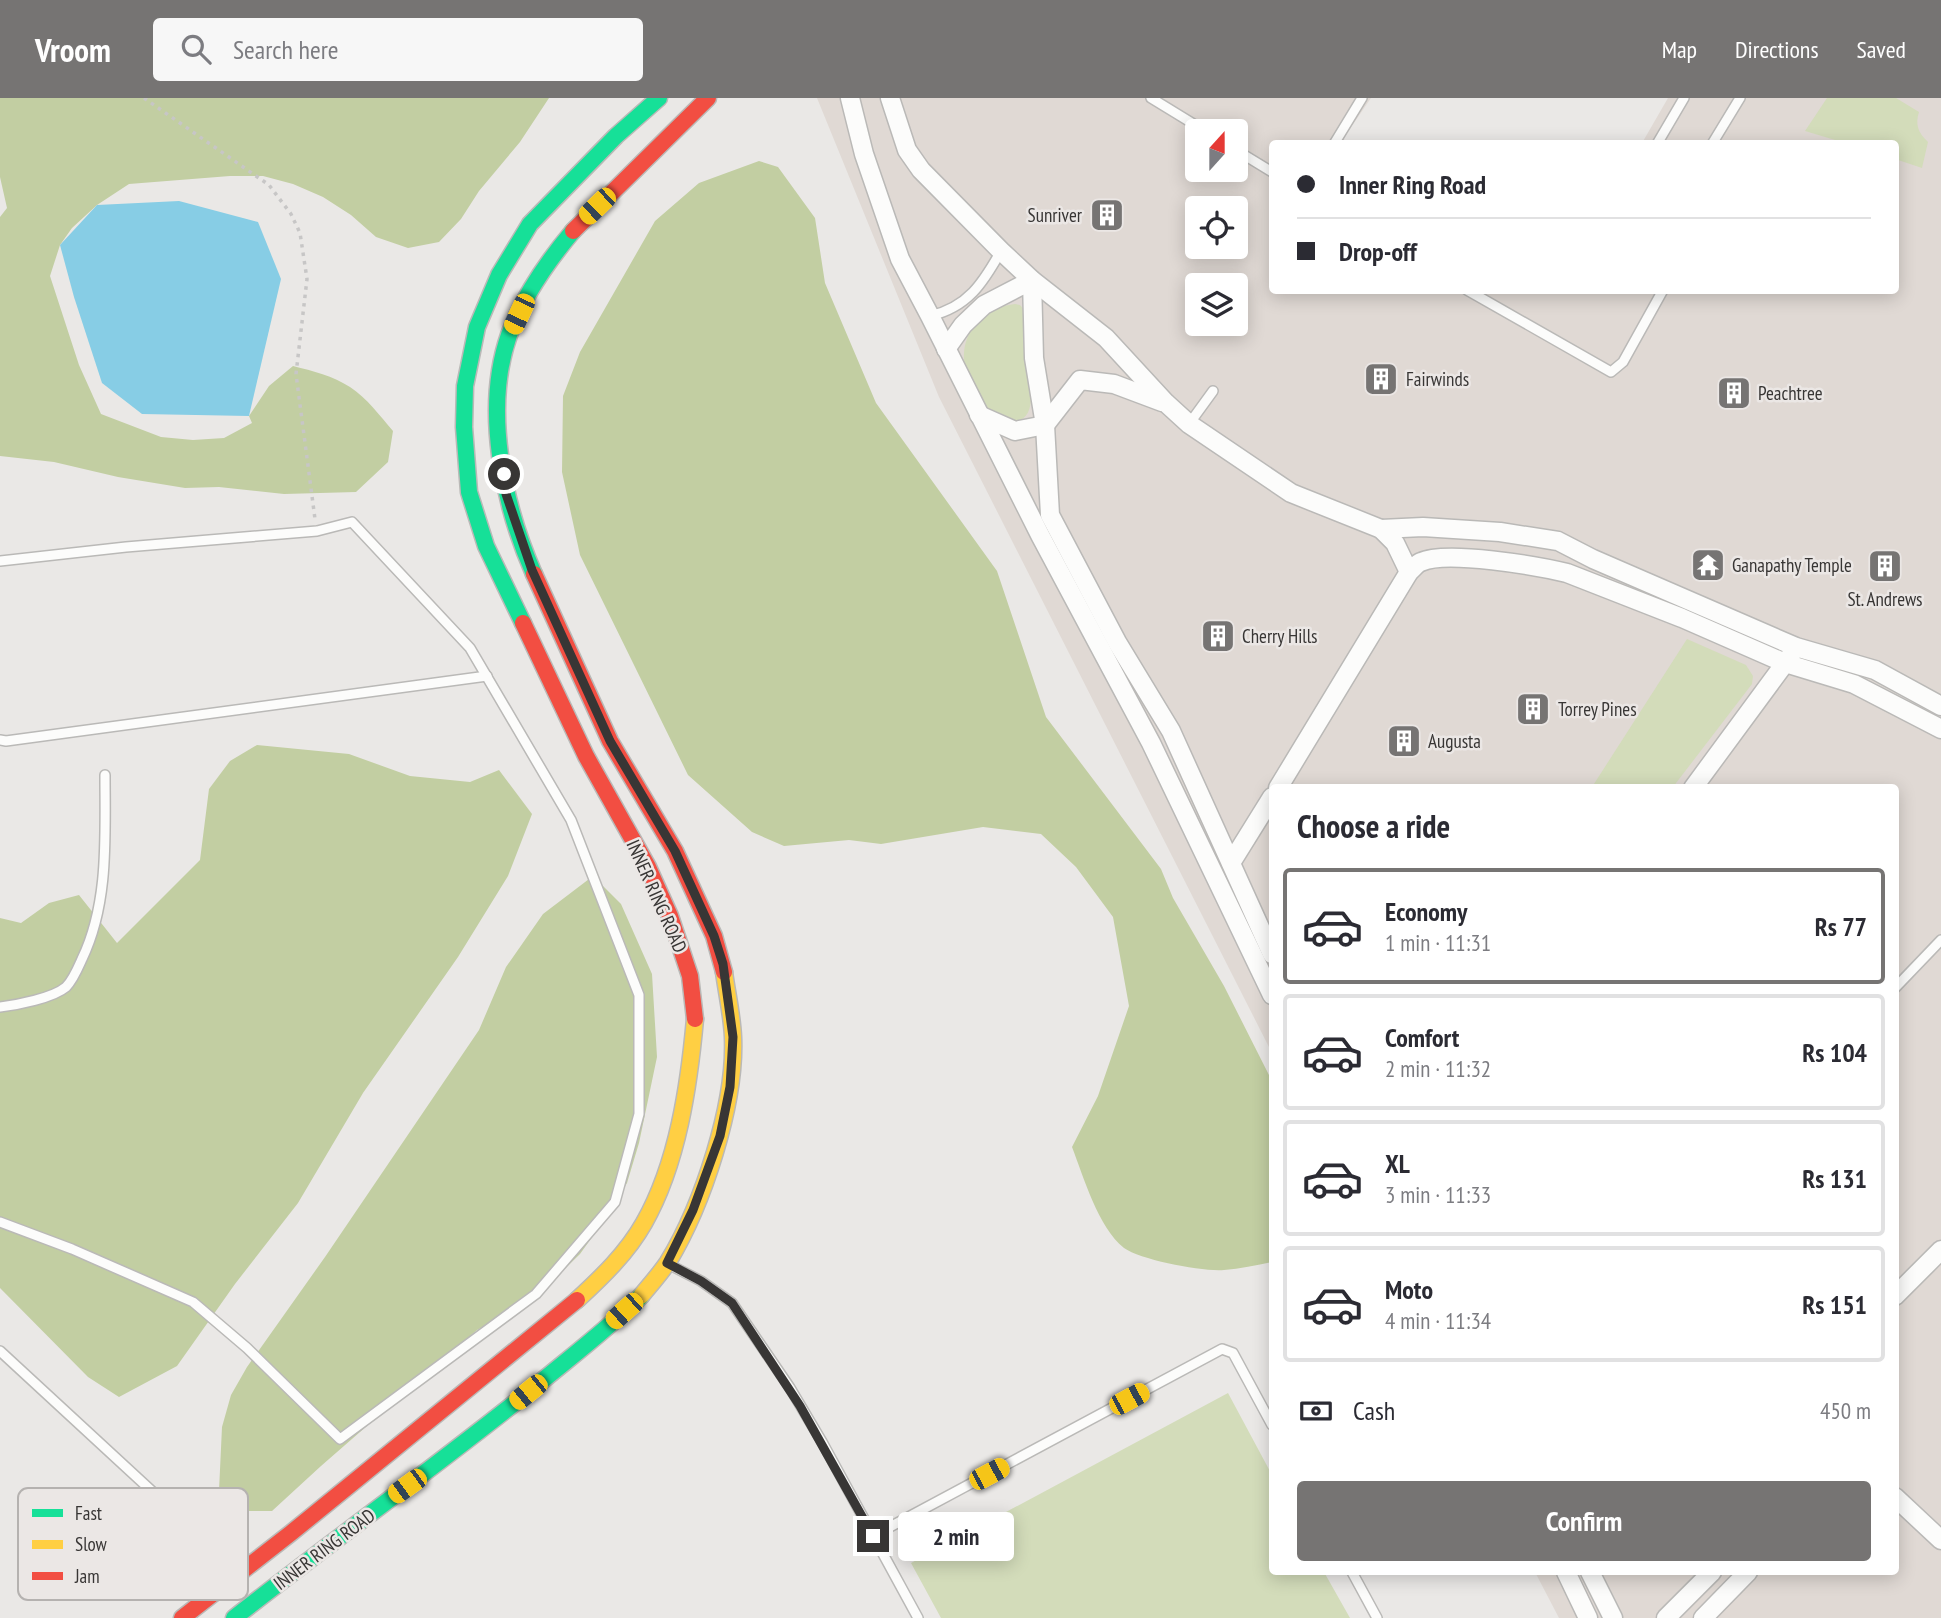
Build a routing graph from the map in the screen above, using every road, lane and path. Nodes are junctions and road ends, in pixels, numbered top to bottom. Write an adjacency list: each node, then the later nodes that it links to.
1 (144, 98): 28 (path)
2 (659, 98): 57 (main road, INNER RING ROAD)
3 (708, 98): 49 (main road, INNER RING ROAD)
4 (850, 98): 20 (street)
5 (890, 98): 16 (street)
6 (1151, 98): 10 (lane)
7 (1362, 98): 11 (lane)
8 (1684, 98): 12 (lane)
9 (1740, 98): 13 (lane)
10 (1185, 119)
11 (1336, 140)
12 (1659, 140)
13 (1714, 140)
14 (1248, 157): 15 (lane)
15 (1269, 170)
16 (1000, 251): 17 (street); 20 (lane)
17 (1031, 280): 21 (street); 23 (street); 26 (street)
18 (1474, 294): 19 (lane)
19 (1661, 294)
20 (930, 316): 21 (street)
21 (946, 349): 24 (street)
22 (1213, 391): 25 (lane)
23 (1166, 403): 25 (street); 26 (street)
24 (979, 415): 26 (street); 45 (street)
25 (1189, 424): 27 (street)
26 (1045, 425): 41 (street)
27 (1381, 529): 30 (street); 31 (street)
28 (317, 531): 29 (lane); 33 (lane)
29 (0, 561)
30 (1409, 572): 32 (street); 38 (street)
31 (1796, 647): 32 (street); 34 (street)
32 (1785, 663): 35 (street); 39 (street)
33 (487, 676): 36 (lane); 47 (lane)
34 (1941, 706)
35 (1941, 729)
36 (0, 740)
37 (104, 775): 46 (lane)
38 (1280, 784)
39 (1696, 784)
40 (1269, 802): 41 (street)
41 (1231, 863): 43 (street)
42 (1941, 940): 44 (lane)
43 (1269, 947)
44 (1899, 984)
45 (1269, 989)
46 (0, 1007)
47 (0, 1222)
48 (1941, 1250): 50 (street)
49 (667, 1263): 55 (lane); 57 (main road, INNER RING ROAD)
50 (1899, 1292)
51 (0, 1351): 53 (lane)
52 (1269, 1419): 55 (lane)
53 (148, 1488)
54 (1899, 1501): 56 (street)
55 (873, 1536): 67 (lane)
56 (1941, 1540)
57 (300, 1546): 63 (main road, INNER RING ROAD); 66 (main road, INNER RING ROAD)
58 (1354, 1575): 68 (lane)
59 (1567, 1575): 69 (street)
60 (1592, 1575): 70 (street)
61 (1709, 1575): 71 (street)
62 (1745, 1575): 72 (street)
63 (248, 1578)
64 (212, 1600): 65 (main road, INNER RING ROAD)
65 (182, 1618)
66 (234, 1618)
67 (918, 1618)
68 (1377, 1618)
69 (1588, 1618)
70 (1614, 1618)
71 (1666, 1618)
72 (1703, 1618)

